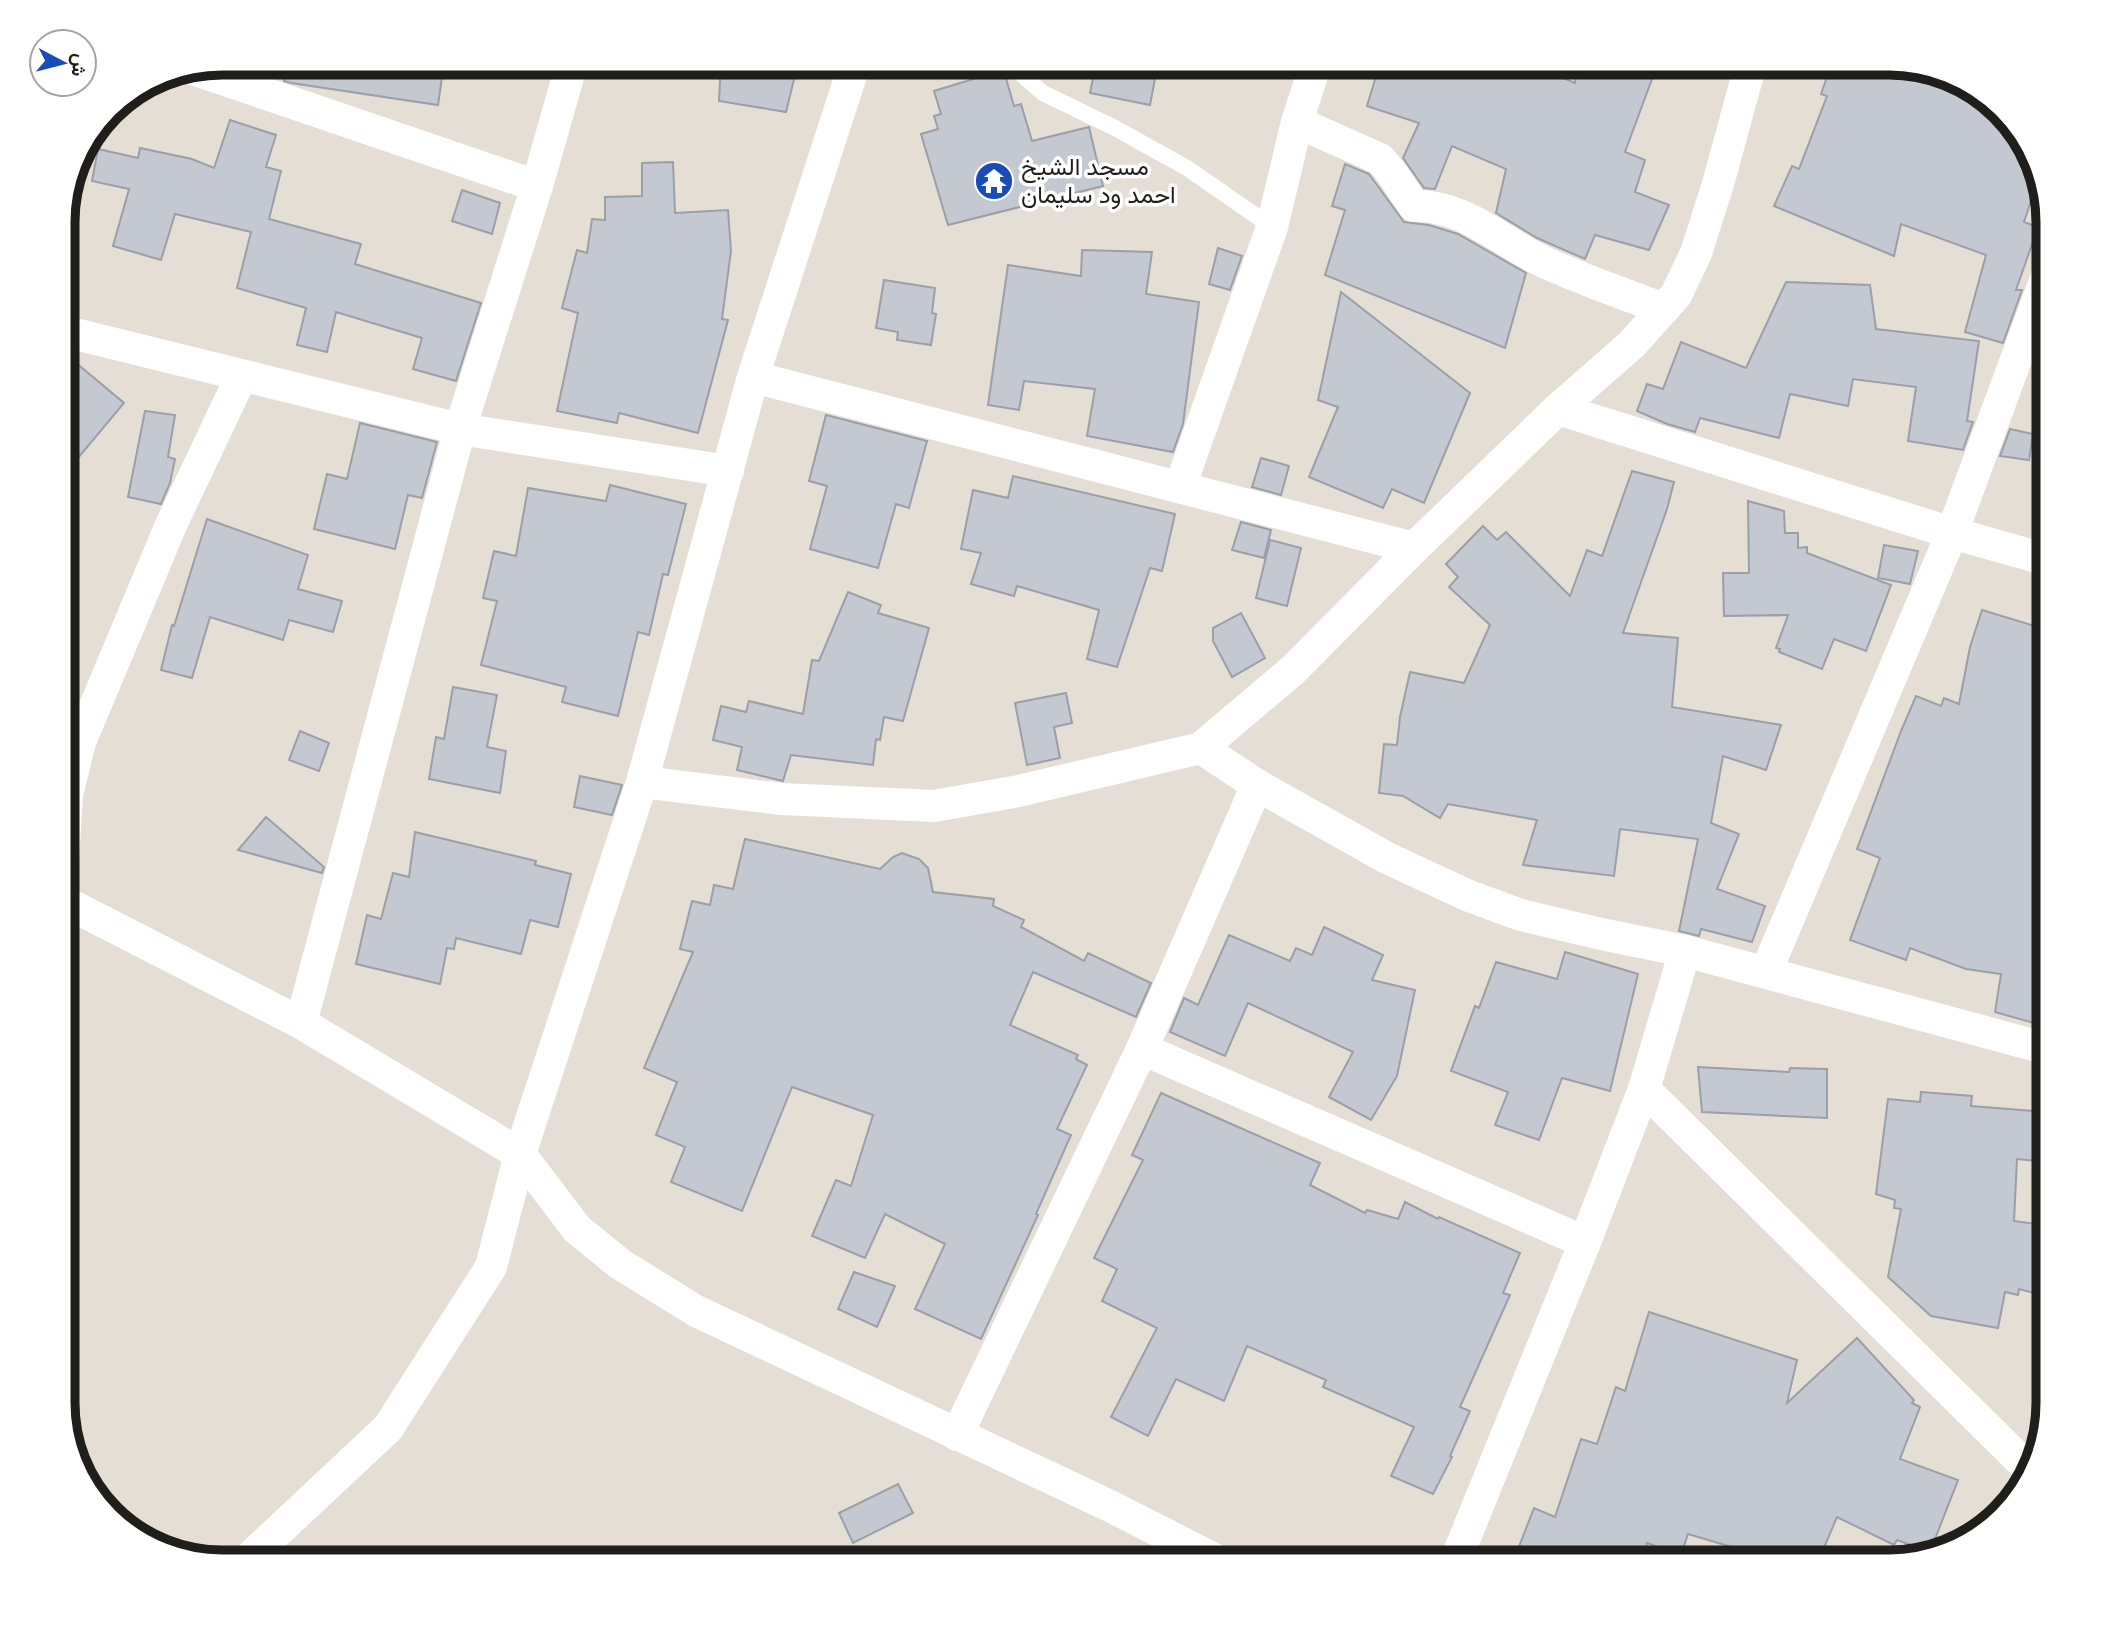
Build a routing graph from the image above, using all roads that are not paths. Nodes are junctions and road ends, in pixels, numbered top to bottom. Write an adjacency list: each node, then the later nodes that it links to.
1 (569, 75): 8 (street)
2 (851, 75): 14 (street)
3 (1023, 75): 9 (lane)
4 (1312, 75): 7 (street)
5 (1748, 75): 11 (street)
6 (213, 76): 8 (street)
7 (1297, 122): 9 (street); 11 (street)
8 (537, 186): 16 (street)
9 (1272, 227): 18 (street)
10 (2036, 306): 19 (street)
11 (1664, 309): 15 (street)
12 (76, 334): 13 (street)
13 (242, 375): 16 (street); 23 (street)
14 (753, 377): 17 (street); 18 (street)
15 (1558, 409): 19 (street); 20 (street)
16 (460, 429): 17 (street); 29 (street)
17 (728, 471): 24 (street)
18 (1180, 487): 20 (street)
19 (1952, 533): 21 (street); 28 (street)
20 (1414, 548): 22 (street)
21 (2036, 557)
22 (1201, 748): 24 (street); 25 (street)
23 (76, 758)
24 (642, 782): 33 (street)
25 (1257, 785): 27 (street); 31 (street)
26 (76, 908): 29 (street)
27 (1685, 951): 28 (street); 32 (street)
28 (1766, 972): 30 (street)
29 (301, 1023): 33 (street)
30 (2036, 1046)
31 (1142, 1049): 34 (street); 35 (street)
32 (1644, 1089): 34 (street); 36 (street)
33 (520, 1154): 35 (street); 37 (street)
34 (1586, 1242): 39 (street)
35 (957, 1435): 38 (street)
36 (2023, 1463)
37 (258, 1550)
38 (1196, 1550)
39 (1460, 1550)

